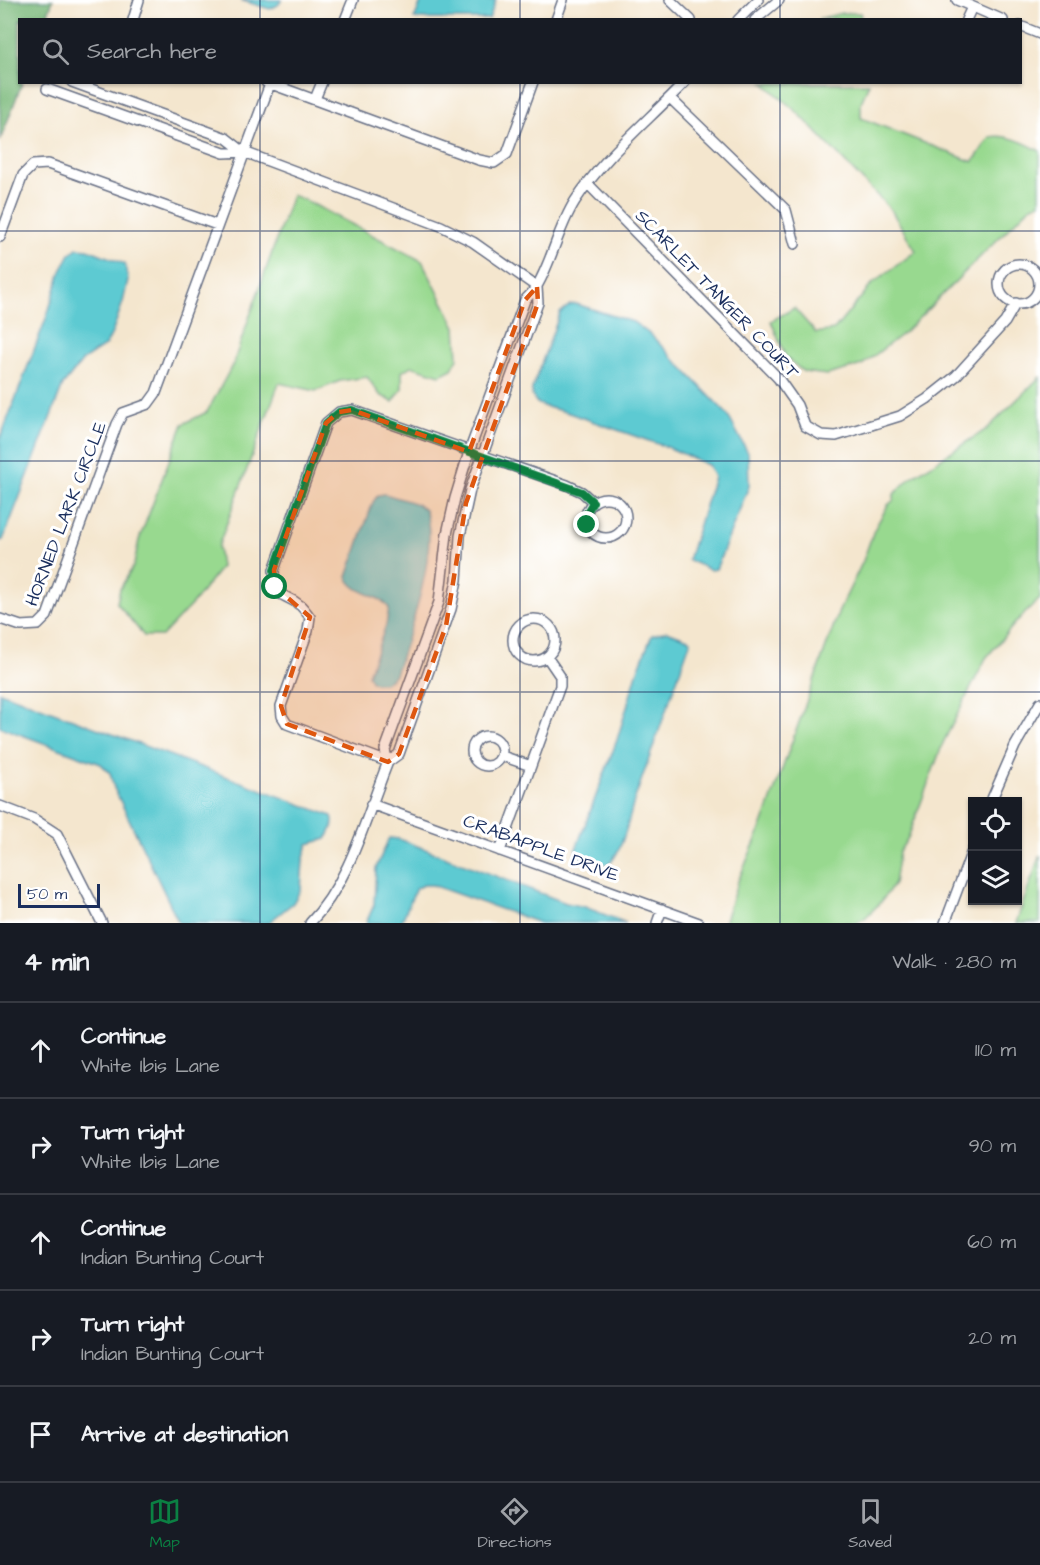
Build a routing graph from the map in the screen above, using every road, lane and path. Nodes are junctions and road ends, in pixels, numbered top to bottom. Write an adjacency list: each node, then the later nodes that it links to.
1 (139, 0): 9 (street)
2 (353, 0): 10 (street)
3 (563, 0): 11 (street)
4 (670, 0): 12 (street)
5 (758, 0): 13 (street)
6 (779, 0): 14 (street)
7 (957, 0): 8 (street)
8 (972, 7): 15 (street); 16 (street)
9 (134, 18)
10 (346, 18)
11 (557, 18)
12 (689, 18)
13 (740, 18)
14 (757, 18)
15 (967, 18)
16 (998, 18)
17 (1022, 28): 18 (street)
18 (1040, 34)
19 (77, 84): 25 (street)
20 (268, 84): 30 (street, HORNED LARK CIRCLE)
21 (271, 84): 29 (street)
22 (321, 84): 29 (street)
23 (532, 84): 29 (street)
24 (683, 84): 27 (street)
25 (82, 86): 28 (street); 30 (street)
26 (47, 88): 28 (street)
27 (670, 98): 31 (street); 34 (street)
28 (76, 99): 30 (street)
29 (315, 99)
30 (244, 152): 32 (street, HORNED LARK CIRCLE); 35 (street)
31 (587, 183): 35 (street); 36 (street, SCARLET TANGER COURT)
32 (217, 225): 33 (street); 40 (street, HORNED LARK CIRCLE)
33 (0, 237)
34 (795, 244)
35 (537, 287): 37 (street); 38 (street)
36 (1016, 303): 36 (street, SCARLET TANGER COURT)
37 (469, 452): 38 (street); 44 (street); 44 (street)
38 (483, 457): 39 (street); 44 (street)
39 (593, 502): 39 (street)
40 (0, 619)
41 (547, 657): 41 (street); 45 (street)
42 (1040, 703): 46 (street)
43 (502, 756): 45 (street)
44 (388, 762): 47 (street)
45 (531, 766): 49 (street)
46 (993, 797)
47 (371, 804): 49 (street, CRABAPPLE DRIVE); 53 (street)
48 (0, 806): 52 (street)
49 (500, 851): 51 (street, CRABAPPLE DRIVE)
50 (968, 862): 56 (street)
51 (662, 909): 54 (street); 55 (street, CRABAPPLE DRIVE)
52 (102, 923)
53 (310, 923)
54 (657, 923)
55 (699, 923)
56 (945, 923)

